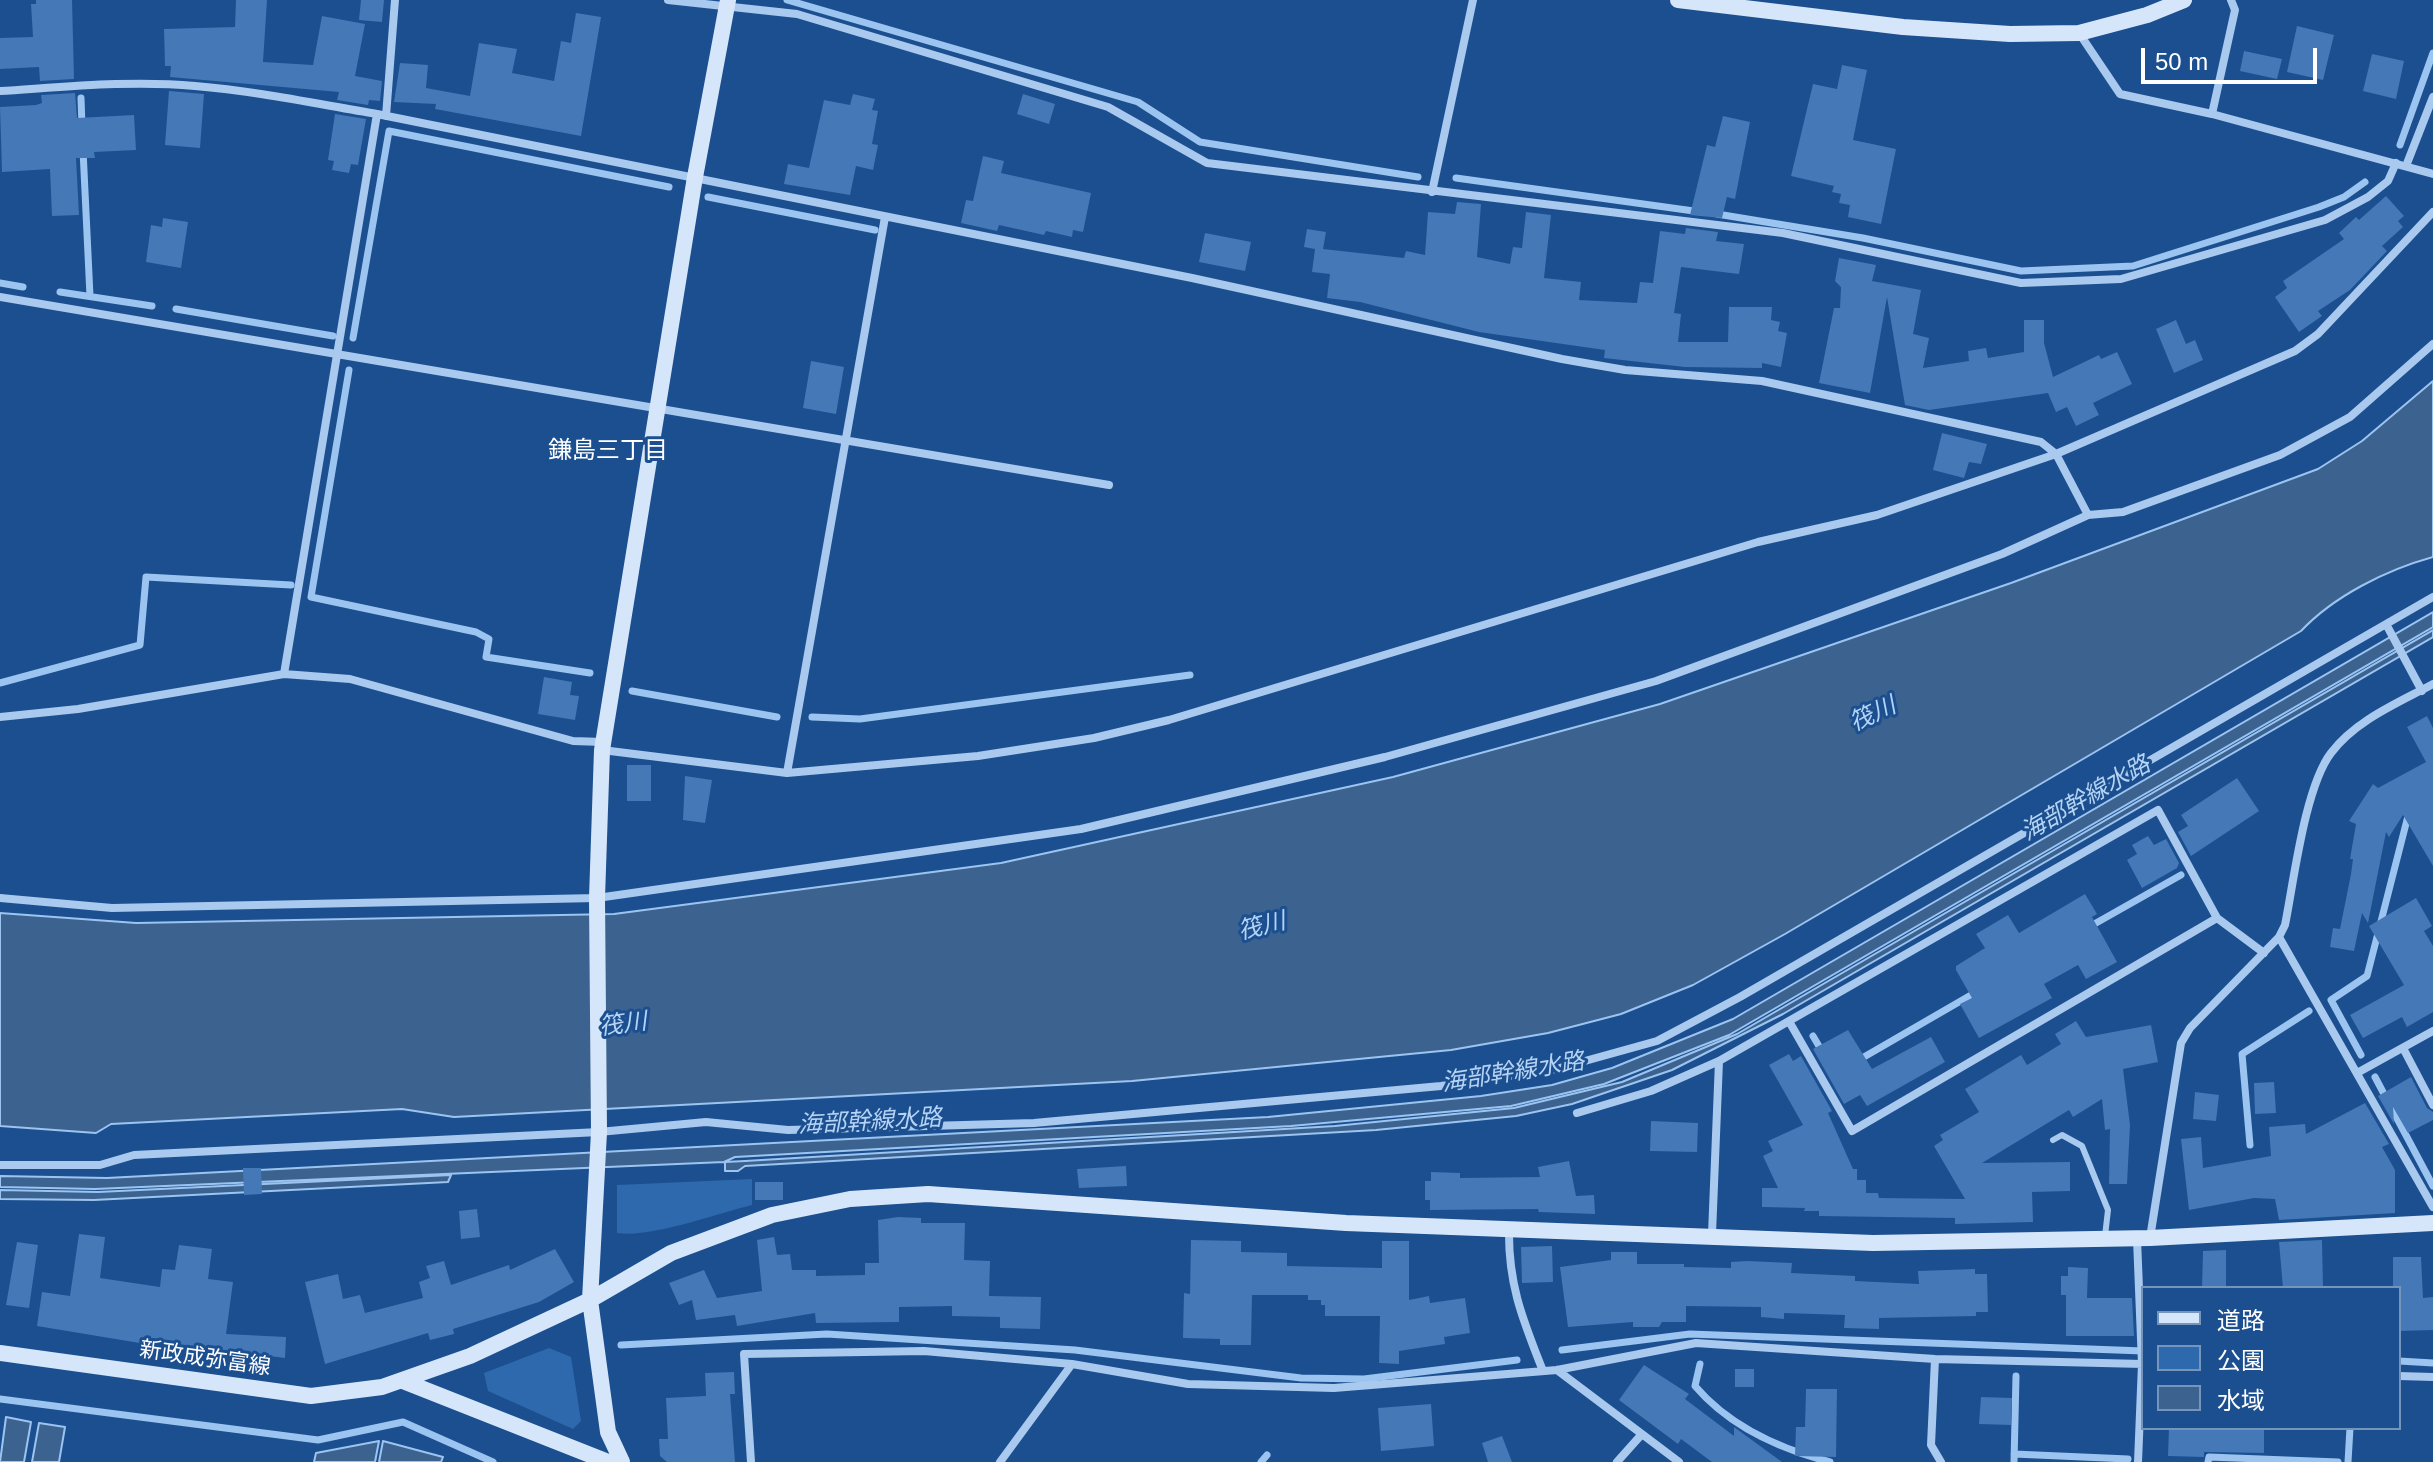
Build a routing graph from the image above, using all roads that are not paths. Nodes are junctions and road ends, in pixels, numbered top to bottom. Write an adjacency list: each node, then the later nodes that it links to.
1 (395, 0): 12 (street)
2 (668, 0): 7 (street)
3 (1473, 0): 16 (street)
4 (1678, 0): 8 (street)
5 (2184, 0): 8 (street)
6 (2231, 0): 11 (street)
7 (727, 4): 15 (street); 16 (street)
8 (2079, 33): 11 (street)
9 (0, 91): 12 (street)
10 (2433, 97): 13 (street)
11 (2212, 114): 13 (street)
12 (381, 115): 15 (street); 21 (street)
13 (2401, 164): 14 (street); 16 (street)
14 (2433, 174)
15 (695, 177): 18 (street); 22 (street)
16 (1432, 192)
17 (2433, 212): 24 (street)
18 (885, 217): 23 (street); 24 (street)
19 (0, 297): 21 (street)
20 (2433, 344): 26 (street)
21 (339, 355): 22 (street); 29 (street)
22 (657, 410): 23 (street); 33 (street)
23 (846, 442): 25 (street); 34 (street)
24 (2056, 454): 26 (street); 34 (street)
25 (1109, 485)
26 (2088, 515): 36 (street)
27 (2433, 597): 28 (street)
28 (2388, 627): 31 (street); 47 (street)
29 (284, 674): 32 (street); 33 (street)
30 (2433, 684): 31 (street)
31 (2422, 691): 38 (street)
32 (0, 717)
33 (602, 746): 34 (street); 36 (street)
34 (787, 773)
35 (0, 898): 36 (street)
36 (597, 898): 47 (street)
37 (2217, 918): 39 (street); 40 (street); 40 (street)
38 (2279, 937): 39 (street); 44 (street)
39 (2264, 953): 55 (street)
40 (1790, 1023): 43 (street)
41 (2433, 1031): 42 (street)
42 (2403, 1048): 44 (street); 45 (street)
43 (1719, 1061): 46 (street); 53 (street)
44 (2357, 1073): 50 (street)
45 (2433, 1105)
46 (1577, 1113)
47 (598, 1137): 49 (street); 57 (street)
48 (2053, 1140): 54 (lane)
49 (0, 1165)
50 (2433, 1207)
51 (2433, 1223): 55 (street, 新政成弥富線)
52 (1509, 1228): 53 (street, 新政成弥富線); 57 (street, 新政成弥富線); 63 (street)
53 (1712, 1234): 54 (street, 新政成弥富線)
54 (2105, 1238): 55 (street, 新政成弥富線)
55 (2144, 1238): 56 (street)
56 (2143, 1286)
57 (590, 1300): 66 (street, 新政成弥富線); 70 (street)
58 (0, 1353): 66 (street, 新政成弥富線)
59 (1935, 1359): 60 (street); 62 (street); 75 (street)
60 (2141, 1362)
61 (1072, 1364): 63 (street); 71 (street); 72 (street)
62 (1557, 1370): 63 (street); 68 (street)
63 (1543, 1371)
64 (2401, 1376): 65 (street)
65 (2433, 1377)
66 (403, 1381): 69 (street)
67 (2141, 1387): 76 (street)
68 (1642, 1434): 73 (street); 74 (street)
69 (603, 1461)
70 (622, 1462)
71 (751, 1462)
72 (1000, 1462)
73 (1617, 1462)
74 (1679, 1462)
75 (1941, 1462)
76 (2138, 1462)

